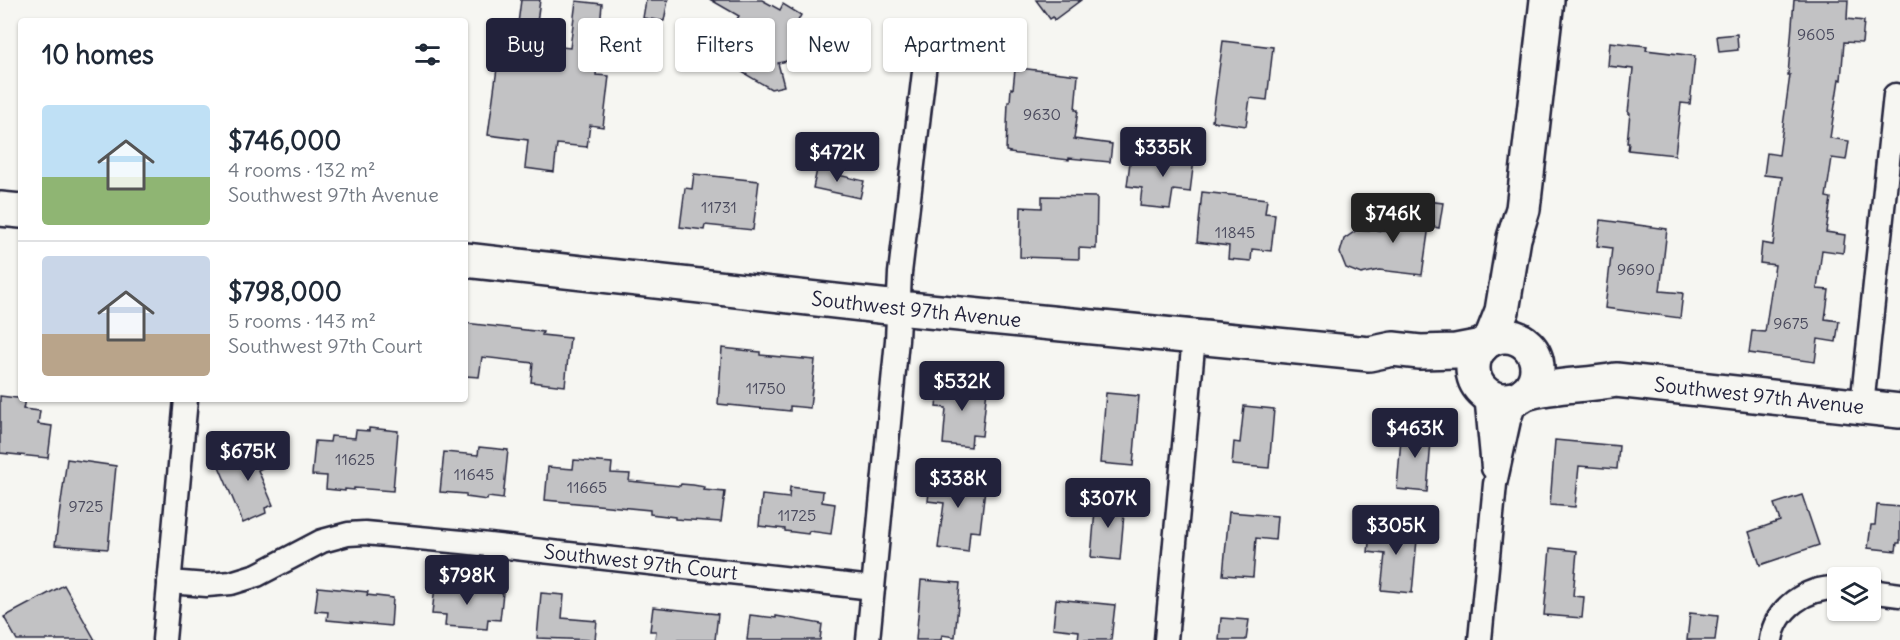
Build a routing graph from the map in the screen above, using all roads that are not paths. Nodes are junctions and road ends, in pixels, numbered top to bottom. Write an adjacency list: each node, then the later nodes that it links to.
1 (1547, 0): 5 (street)
2 (924, 72): 8 (street)
3 (1897, 95): 16 (street)
4 (0, 209): 6 (street)
5 (1523, 209): 10 (street); 11 (street)
6 (18, 211)
7 (468, 260): 8 (street, Southwest 97th Avenue)
8 (898, 308): 9 (street, Southwest 97th Avenue); 19 (street)
9 (1194, 337): 12 (street, Southwest 97th Avenue); 25 (street)
10 (1487, 342): 11 (street); 12 (street, Southwest 97th Avenue); 14 (street)
11 (1531, 352): 13 (street, Southwest 97th Avenue); 14 (street)
12 (1369, 354): 14 (street, Southwest 97th Avenue)
13 (1616, 380): 14 (street, Southwest 97th Avenue); 16 (street, Southwest 97th Avenue)
14 (1502, 393): 26 (street)
15 (186, 402): 18 (street)
16 (1862, 406): 17 (street, Southwest 97th Avenue)
17 (1900, 411)
18 (169, 582): 19 (street, Southwest 97th Court); 23 (street)
19 (873, 588): 24 (street)
20 (1827, 589): 27 (street)
21 (1881, 592): 22 (street)
22 (1900, 595)
23 (164, 640)
24 (868, 640)
25 (1166, 640)
26 (1480, 640)
27 (1771, 640)

